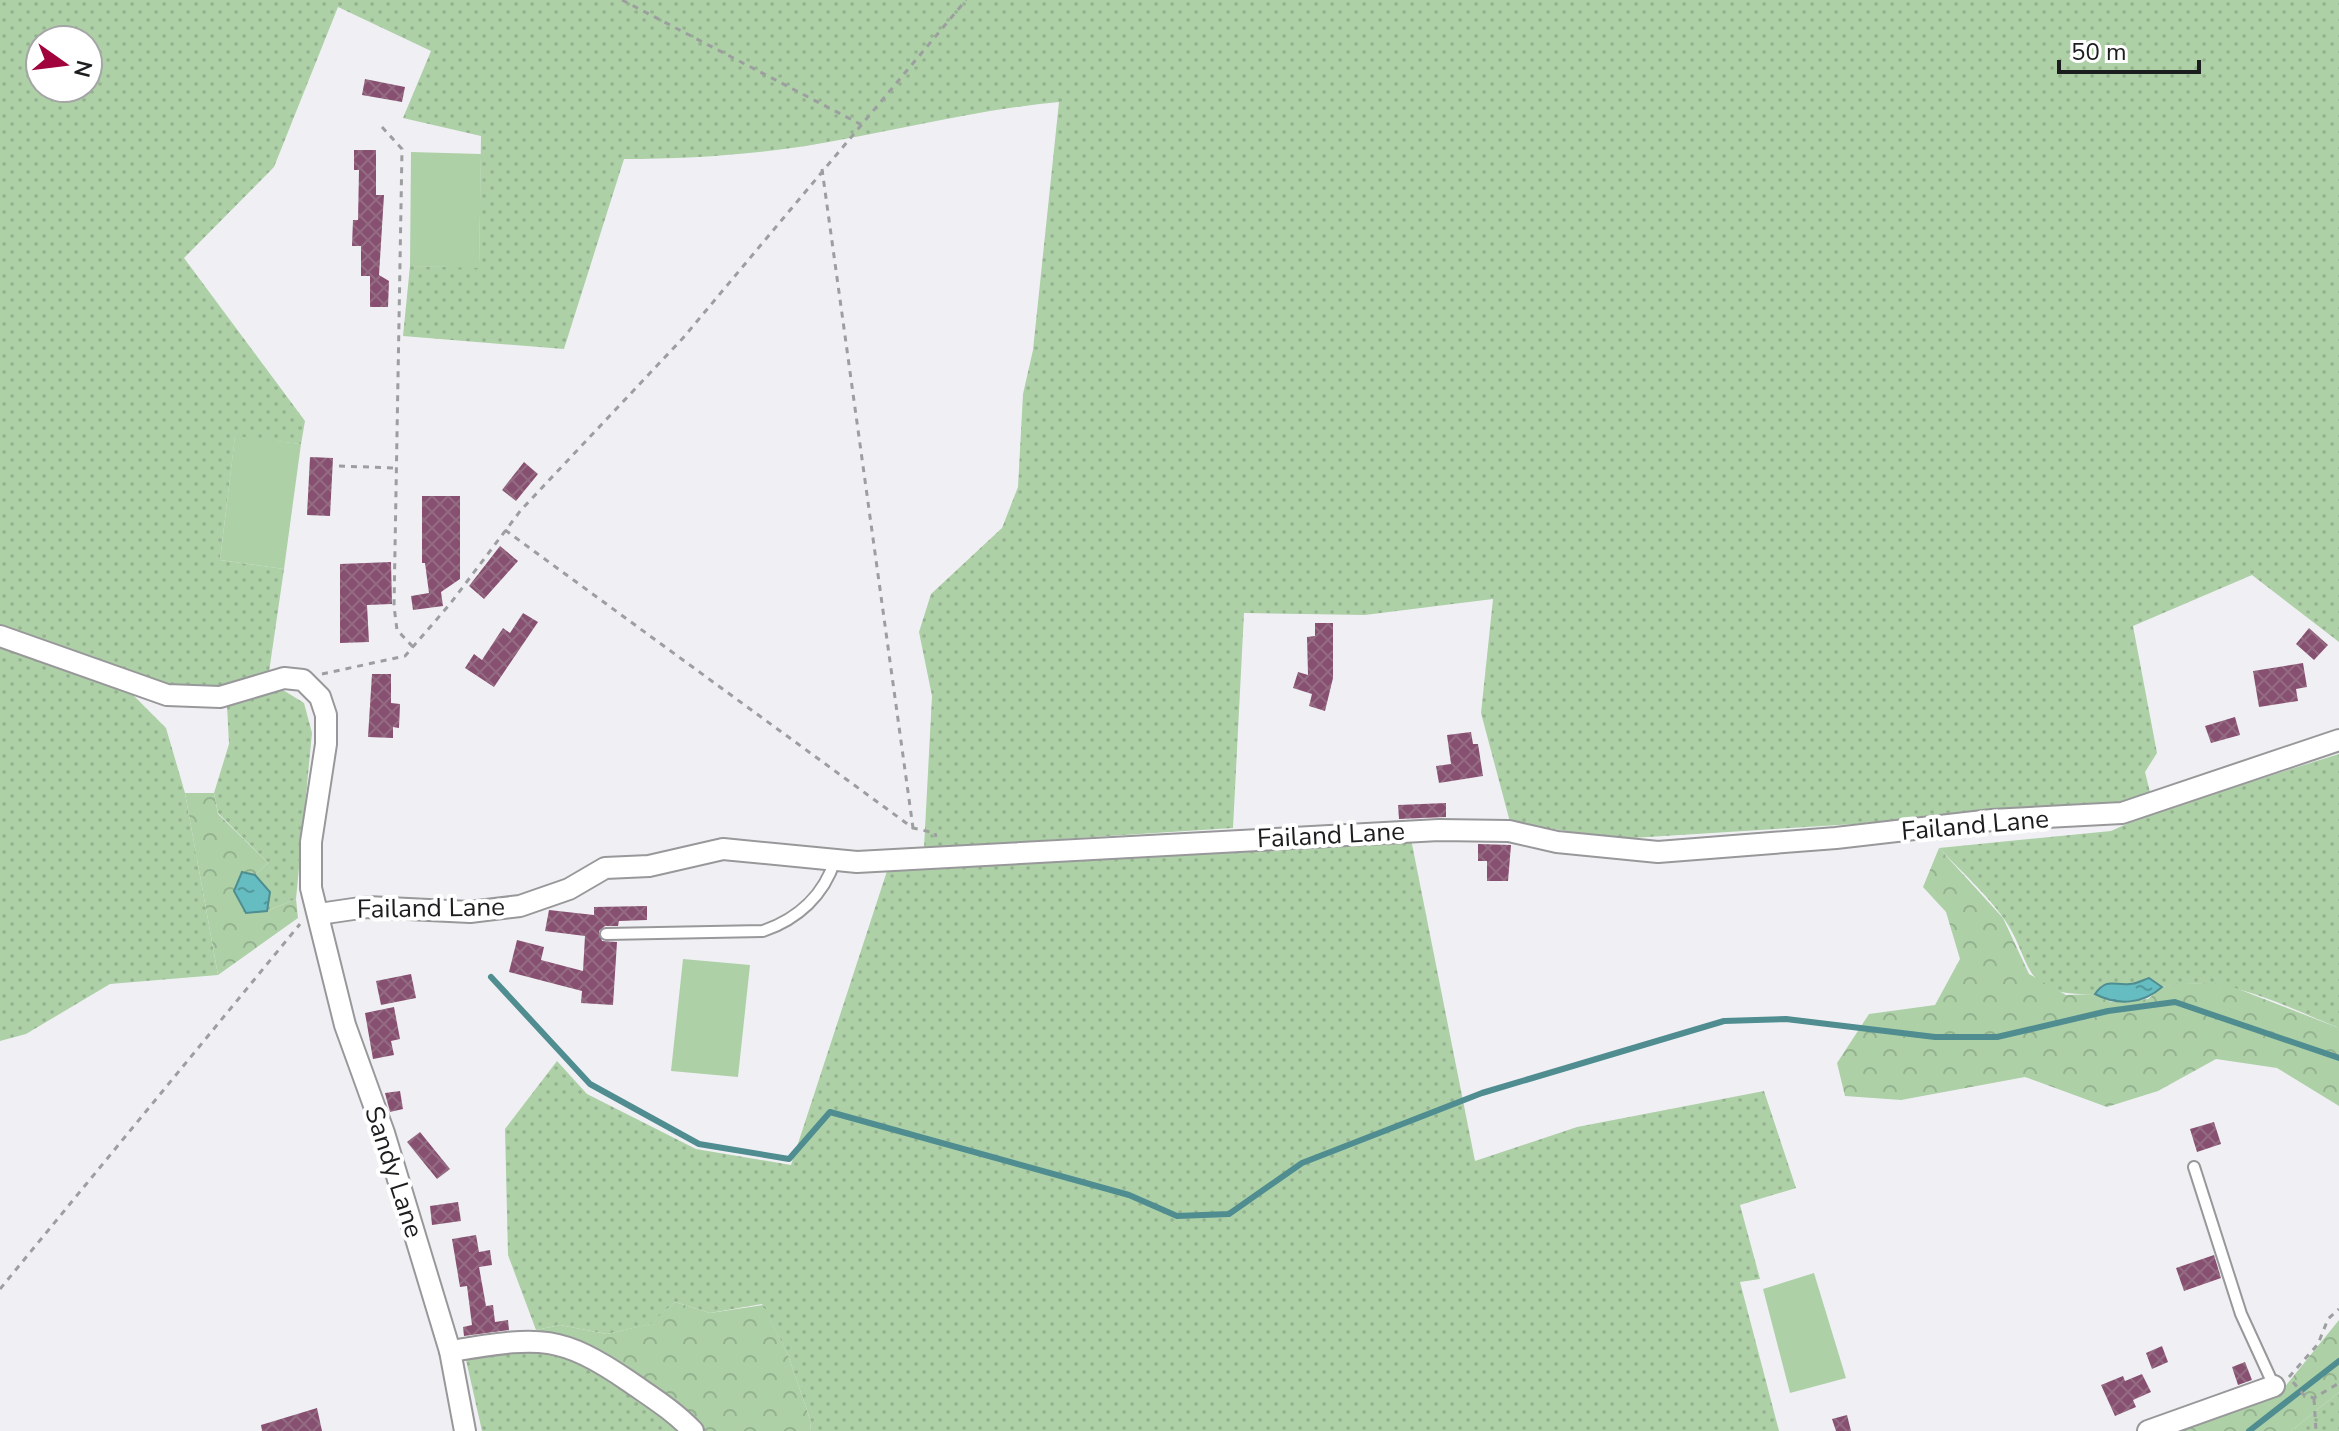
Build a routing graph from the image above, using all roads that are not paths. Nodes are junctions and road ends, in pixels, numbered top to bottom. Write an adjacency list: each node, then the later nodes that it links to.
1 (0, 636): 4 (street, Sandy Lane)
2 (2339, 740): 3 (street, Failand Lane)
3 (835, 860): 4 (street, Failand Lane); 5 (lane)
4 (319, 914): 7 (street, Sandy Lane)
5 (606, 934)
6 (2194, 1167): 8 (lane)
7 (450, 1351): 9 (street, Sandy Lane); 10 (street)
8 (2281, 1381): 11 (street)
9 (465, 1431)
10 (693, 1431)
11 (2148, 1431)

